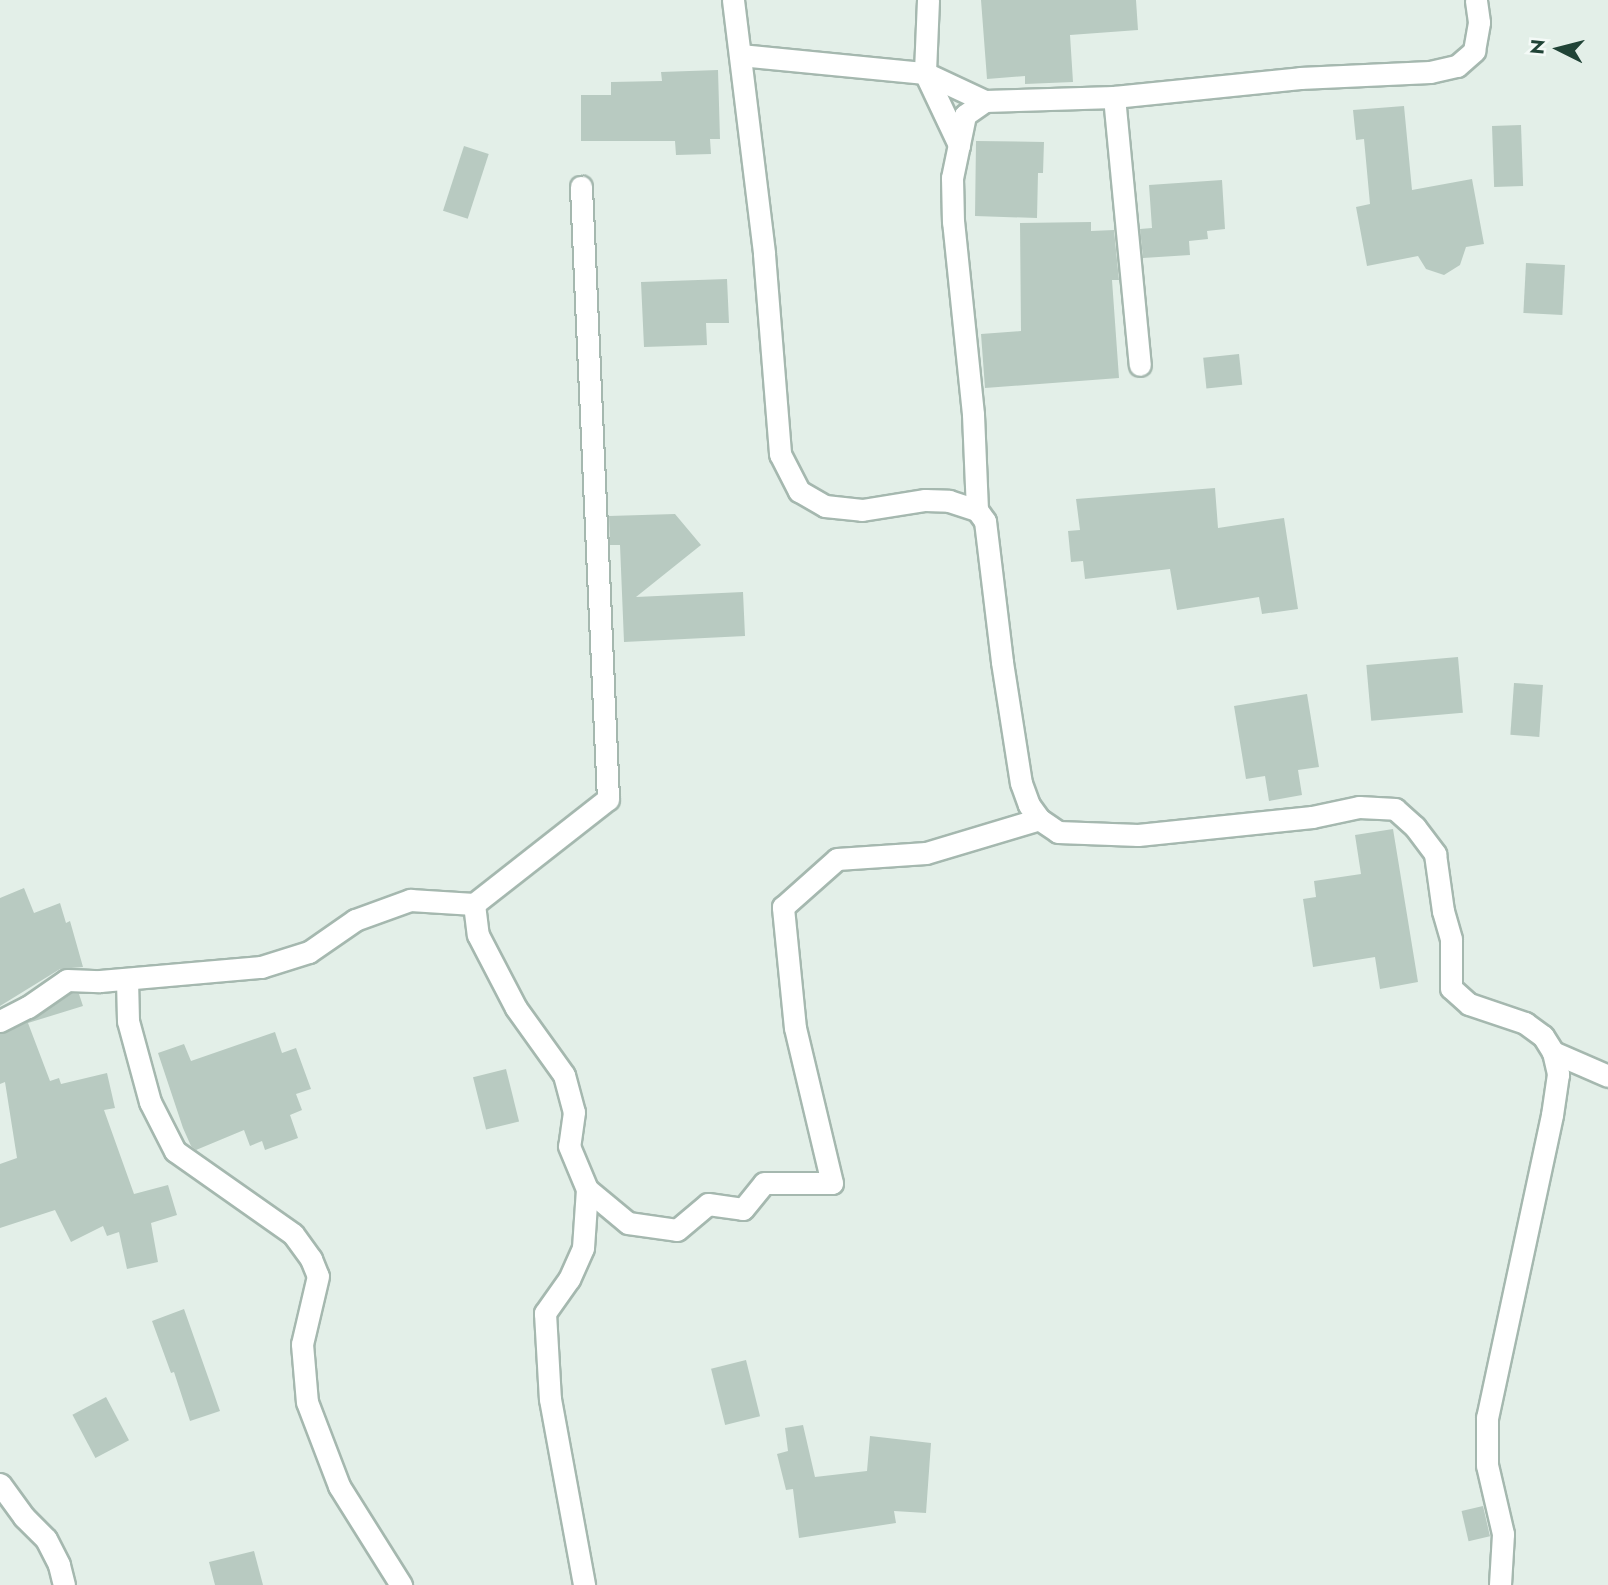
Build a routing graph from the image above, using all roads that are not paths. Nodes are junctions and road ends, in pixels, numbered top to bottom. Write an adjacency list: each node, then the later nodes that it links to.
1 (733, 0): 4 (street)
2 (928, 0): 5 (street)
3 (1476, 0): 6 (street)
4 (740, 55): 5 (street); 11 (street)
5 (925, 73): 7 (street); 8 (street)
6 (1114, 97): 7 (street); 10 (street)
7 (985, 101): 8 (street)
8 (959, 145): 11 (street)
9 (581, 187): 13 (street)
10 (1140, 365)
11 (977, 510): 12 (street)
12 (1039, 819): 16 (street); 18 (street)
13 (474, 904): 14 (street); 18 (street)
14 (127, 979): 15 (street); 21 (street)
15 (0, 1021)
16 (1553, 1052): 17 (street); 23 (street)
17 (1608, 1076)
18 (587, 1189): 22 (street)
19 (0, 1484): 20 (street)
20 (64, 1585)
21 (401, 1585)
22 (584, 1585)
23 (1500, 1585)

